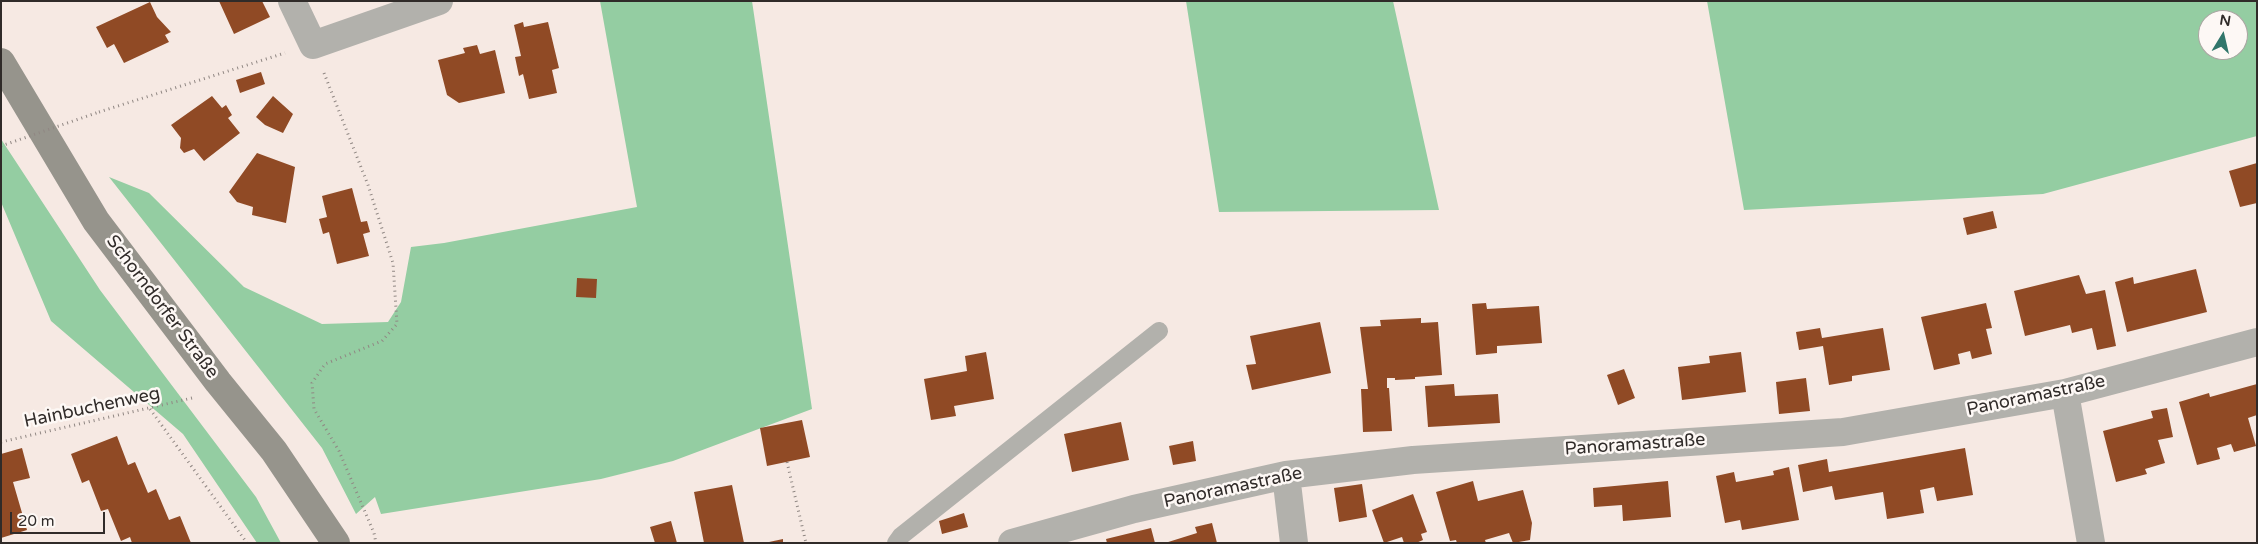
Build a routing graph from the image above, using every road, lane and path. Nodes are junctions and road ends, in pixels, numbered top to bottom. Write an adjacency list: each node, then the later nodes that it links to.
1 (292, 1): 3 (street)
2 (439, 1): 3 (street)
3 (313, 45): 5 (path, bridge); 16 (path)
4 (1, 62): 15 (street, Schorndorfer Straße)
5 (1, 146)
6 (1159, 331): 18 (lane)
7 (2257, 342): 8 (street, Panoramastraße)
8 (2065, 393): 13 (street, Panoramastraße); 21 (street)
9 (188, 401): 10 (path, Hainbuchenweg)
10 (150, 409): 11 (path, Hainbuchenweg); 14 (path)
11 (1, 442)
12 (786, 462): 17 (path)
13 (1286, 475): 19 (street, Panoramastraße); 20 (street)
14 (247, 543)
15 (336, 543)
16 (376, 543)
17 (806, 543)
18 (896, 543)
19 (1012, 543)
20 (1294, 543)
21 (2091, 543)

